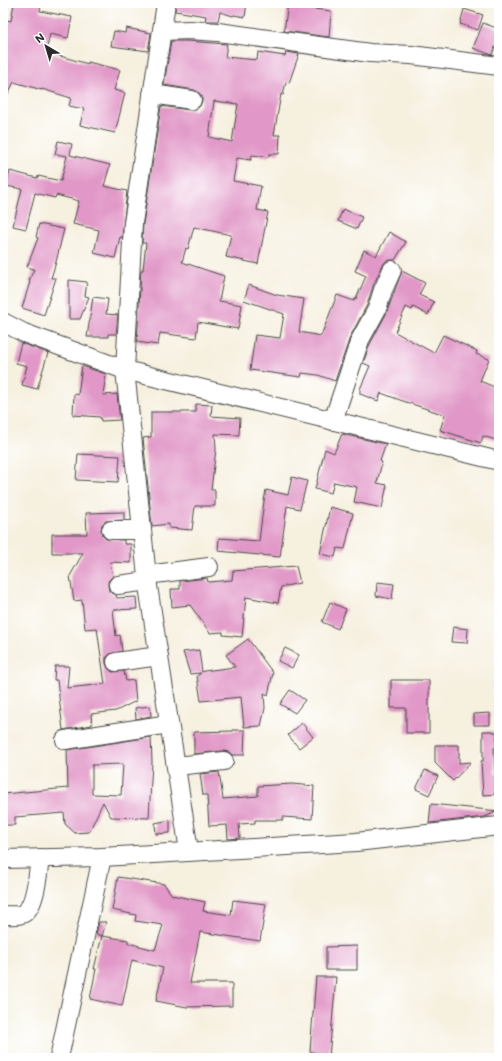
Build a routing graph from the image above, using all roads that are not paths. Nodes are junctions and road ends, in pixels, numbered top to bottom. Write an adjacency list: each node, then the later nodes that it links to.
1 (166, 3): 2 (street)
2 (162, 31): 3 (street); 4 (street)
3 (499, 66)
4 (152, 94): 5 (street); 8 (street)
5 (192, 100)
6 (392, 270): 9 (street)
7 (3, 322): 8 (street)
8 (125, 370): 9 (street); 12 (street)
9 (333, 421): 10 (street)
10 (499, 461)
11 (111, 530): 12 (street)
12 (142, 530): 14 (street)
13 (209, 567): 14 (street)
14 (147, 578): 15 (street); 16 (street)
15 (118, 585)
16 (159, 656): 17 (street); 18 (street)
17 (116, 662)
18 (169, 724): 19 (street); 21 (street)
19 (65, 740)
20 (224, 762): 21 (street)
21 (177, 773): 22 (street); 24 (street)
22 (204, 774)
23 (499, 826): 24 (street)
24 (189, 851): 25 (street)
25 (102, 856): 26 (street); 29 (street)
26 (40, 858): 27 (street); 28 (street)
27 (3, 859)
28 (3, 915)
29 (59, 1058)

